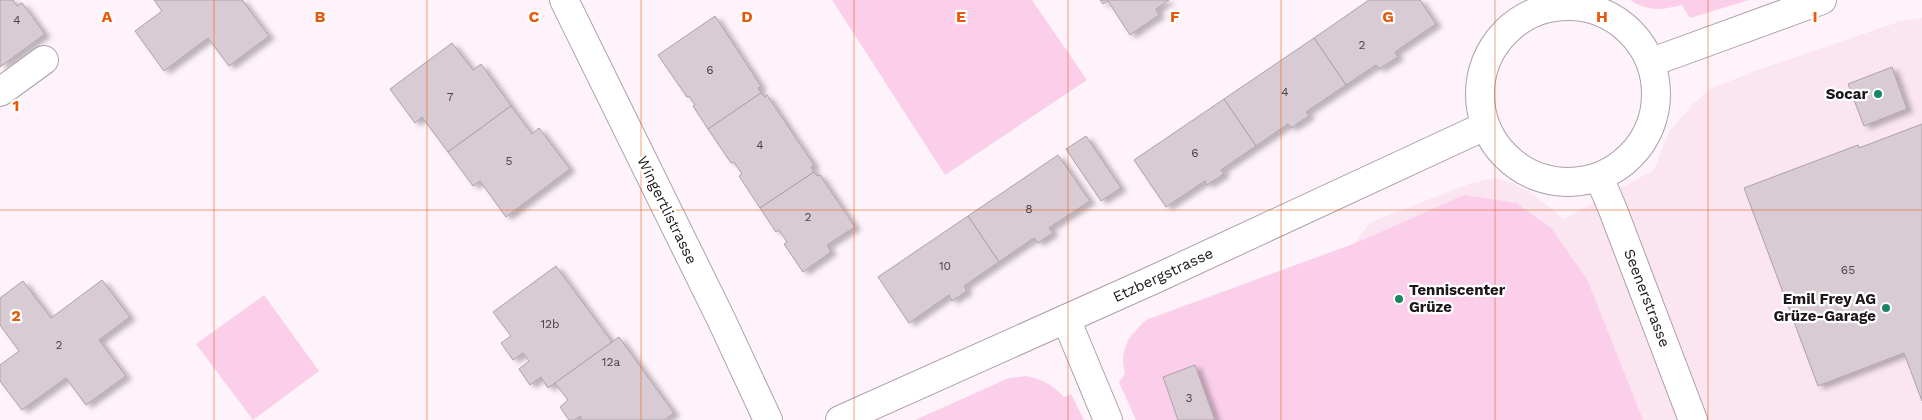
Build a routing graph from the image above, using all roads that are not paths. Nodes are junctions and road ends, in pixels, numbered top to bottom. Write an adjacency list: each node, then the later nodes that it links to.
1 (564, 0): 10 (street, Wingertlistrasse)
2 (1822, 0): 5 (street)
3 (1536, 5): 5 (street); 7 (street)
4 (44, 60): 6 (street)
5 (1652, 62): 8 (street)
6 (0, 92)
7 (1485, 126): 8 (street); 9 (street, Etzbergstrasse)
8 (1599, 177): 13 (street, Seenerstrasse)
9 (1066, 319): 11 (street, Etzbergstrasse); 12 (street)
10 (768, 420)
11 (840, 420)
12 (1108, 420)
13 (1693, 420)

